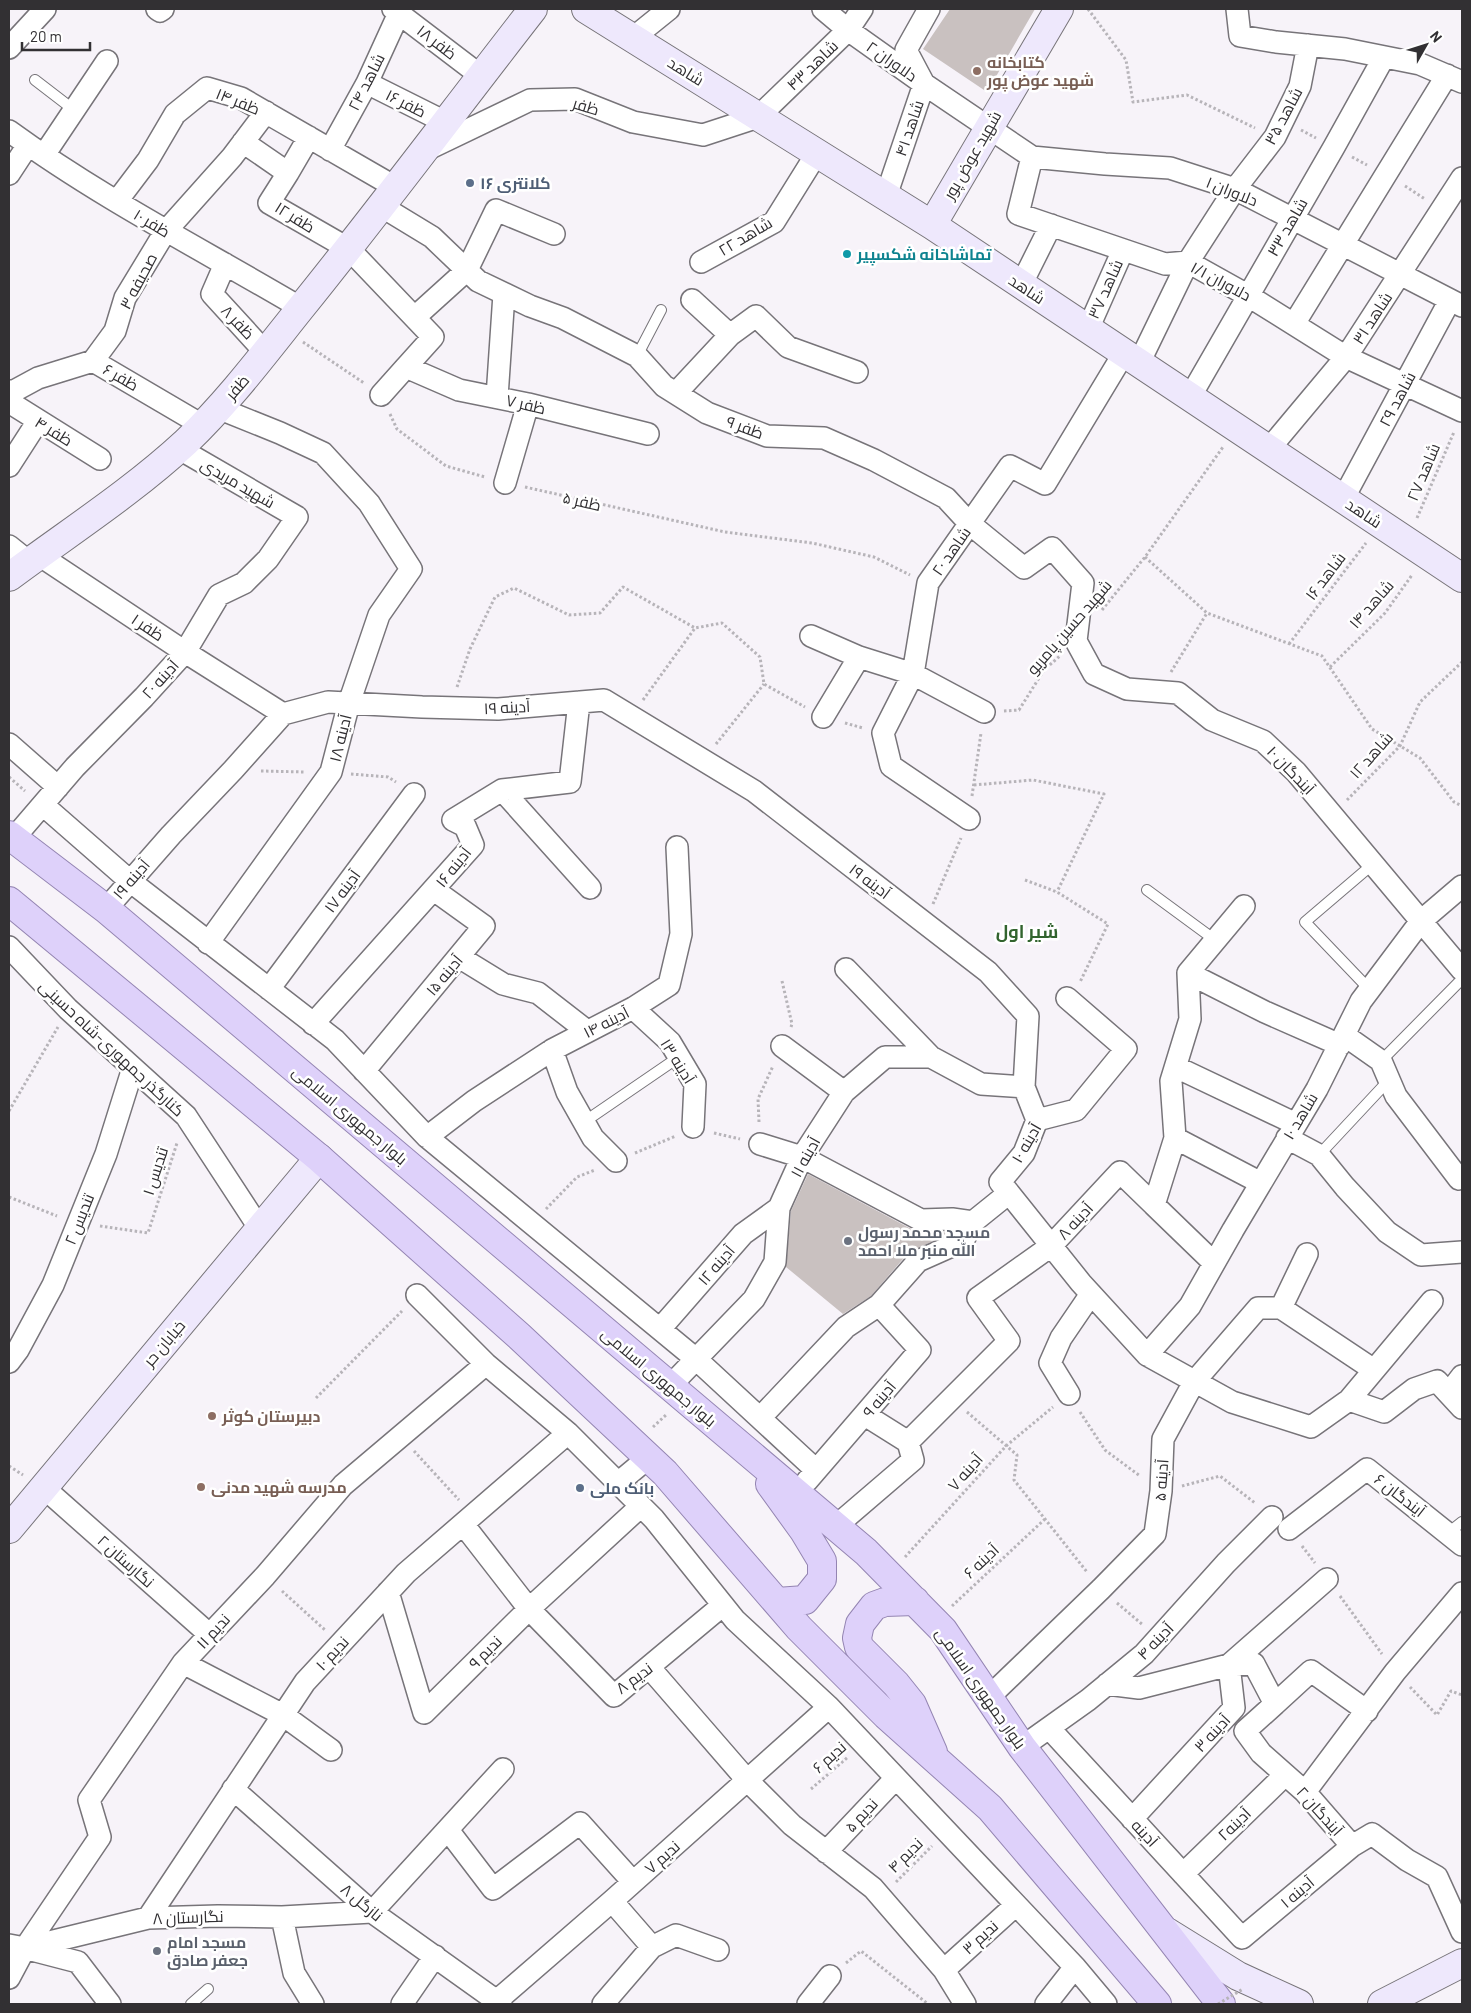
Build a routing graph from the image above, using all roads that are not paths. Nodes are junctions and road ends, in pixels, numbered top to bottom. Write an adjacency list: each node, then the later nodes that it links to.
1 (45, 9): 16 (street)
2 (157, 9): 3 (street)
3 (163, 9)
4 (533, 9): 19 (main road, ظفر)
5 (586, 9): 14 (main road, شاهد)
6 (669, 9): 14 (street)
7 (823, 9): 13 (street, دلاوران ۲)
8 (862, 9): 13 (street, شاهد ۴۳)
9 (929, 9): 23 (street, شاهد ۴۱)
10 (1059, 9): 28 (main road, شهید عوض پور)
11 (1237, 9): 15 (street)
12 (396, 11): 19 (street, ظفر ۱۸); 22 (street, شاهد ۲۴)
13 (848, 30): 23 (street, دلاوران ۲); 26 (street, شاهد ۴۳)
14 (633, 38): 26 (main road, شاهد)
15 (1308, 45): 17 (street); 40 (street, شاهد ۳۵)
16 (9, 48)
17 (1384, 57): 20 (street); 44 (street, شاهد ۳۳)
18 (107, 61): 24 (street)
19 (481, 76): 27 (main road, ظفر)
20 (1454, 78): 49 (street)
21 (35, 80): 24 (lane)
22 (367, 83): 27 (street, ظفر ۱۶); 33 (street, شاهد ۲۴)
23 (924, 84): 28 (street, دلاوران ۲); 42 (street, شاهد ۴۱)
24 (74, 110): 32 (street)
25 (266, 112): 30 (street, ظفر ۱۴); 31 (street, صحیفه ۳); 43 (street, ظفر ۱۴)
26 (758, 116): 34 (street, ظفر); 35 (main road, شاهد)
27 (445, 122): 34 (main road, ظفر)
28 (988, 126): 36 (street, دلاوران ۱); 45 (main road, شهید عوض پور)
29 (9, 131): 32 (street, ظفر ۱۰)
30 (309, 137): 33 (street, ظفر ۱۴); 37 (street, ظفر ۱۲)
31 (243, 142): 37 (street); 47 (street, صحیفه ۳)
32 (36, 150): 38 (street); 43 (street, ظفر ۱۰)
33 (330, 150): 41 (street, ظفر ۱۴)
34 (421, 153): 41 (main road, ظفر)
35 (817, 153): 42 (main road, شاهد); 52 (street, شاهد ۲۲)
36 (1032, 156): 40 (street, دلاوران ۱); 46 (street, دلاوران ۱/۱)
37 (288, 173): 50 (street, ظفر ۱۲)
38 (9, 174)
39 (1462, 178): 56 (street, شاهد ۳۱)
40 (1235, 189): 44 (street, دلاوران ۱); 53 (street, شاهد ۳۵)
41 (388, 196): 50 (main road, ظفر); 55 (street, ظفر ۹)
42 (886, 196): 45 (main road, شاهد)
43 (117, 202): 47 (street, ظفر ۱۰)
44 (1292, 218): 49 (street, دلاوران ۱); 59 (street, شاهد ۳۳)
45 (932, 225): 57 (main road, شاهد)
46 (1051, 225): 51 (street, دلاوران ۱/۱); 57 (street)
47 (165, 232): 54 (street, ظفر ۱۰); 72 (street, صحیفه ۳)
48 (554, 234): 55 (street)
49 (1344, 245): 56 (street, دلاوران ۱); 65 (street)
50 (349, 249): 62 (main road, ظفر); 64 (street)
51 (1123, 250): 53 (street, دلاوران ۱/۱); 66 (street, شاهد ۳۷)
52 (701, 262)
53 (1188, 262): 59 (street, دلاوران ۱/۱); 71 (street, شاهد ۳۵)
54 (226, 264): 62 (street, ظفر ۱۰); 68 (street, ظفر ۸)
55 (466, 270): 58 (street, ظفر ۹); 64 (street)
56 (1400, 274): 61 (street, دلاوران ۱); 70 (street, شاهد ۳۱)
57 (1021, 284): 66 (main road, شاهد)
58 (504, 294): 69 (street, ظفر ۹); 80 (street)
59 (1247, 295): 65 (street, دلاوران ۱/۱); 79 (street, شاهد ۳۳)
60 (692, 300): 67 (street)
61 (1456, 303): 75 (street, شاهد ۲۹)
62 (301, 308): 68 (main road, ظفر)
63 (661, 310): 69 (lane)
64 (415, 318): 73 (street)
65 (1294, 324): 70 (street, دلاوران ۱/۱)
66 (1088, 329): 71 (main road, شاهد)
67 (730, 335): 74 (street); 77 (street)
68 (265, 352): 84 (main road, ظفر)
69 (637, 356): 77 (street, ظفر ۹)
70 (1346, 357): 75 (street, دلاوران ۱/۱); 88 (street, شاهد ۳۱)
71 (1132, 358): 79 (main road, شاهد); 94 (street, شاهد ۲۰)
72 (93, 361): 76 (street, ظفر ۶); 84 (street, ظفر ۶)
73 (406, 367): 78 (street); 80 (street, ظفر ۷)
74 (857, 372)
75 (1404, 385): 83 (street, دلاوران ۱/۱); 92 (street, شاهد ۲۹)
76 (9, 392)
77 (676, 393): 94 (street, ظفر ۹)
78 (381, 395)
79 (1190, 397): 88 (main road, شاهد)
80 (497, 398): 82 (street, ظفر ۷)
81 (9, 402): 85 (street, ظفر ۴)
82 (528, 404): 86 (street, ظفر ۷); 91 (street)
83 (1462, 411)
84 (210, 416): 87 (main road, ظفر); 103 (street, آدینه ۱۸)
85 (38, 420): 89 (street, ظفر ۴); 90 (street)
86 (648, 434)
87 (178, 448): 93 (street, شهید مریدی); 95 (main road, ظفر)
88 (1269, 449): 92 (main road, شاهد)
89 (100, 459)
90 (9, 466)
91 (505, 482)
92 (1343, 499): 96 (main road, شاهد)
93 (298, 518): 99 (street, آدینه ۲۰)
94 (970, 524): 98 (street, ظفر ۹); 101 (street, شاهد ۲۰)
95 (21, 560): 99 (street, ظفر ۱)
96 (1462, 578)
97 (811, 636): 100 (street)
98 (1076, 641): 115 (street, آیندگان ۱۰)
99 (185, 652): 105 (street, ظفر ۱); 108 (street, آدینه ۲۰)
100 (859, 657): 101 (street); 106 (street)
101 (913, 674): 104 (street); 112 (street, شاهد ۲۰)
102 (580, 702): 103 (street, آدینه ۱۹); 109 (street, آدینه ۱۶); 148 (street, آدینه ۱۹)
103 (349, 703): 105 (street, آدینه ۱۹); 126 (street, آدینه ۱۸)
104 (984, 712)
105 (283, 714): 116 (street, آدینه ۱۹)
106 (823, 717)
107 (9, 744): 108 (street)
108 (58, 787): 111 (street, آدینه ۲۰)
109 (502, 790): 118 (street); 119 (street, آدینه ۱۶)
110 (414, 794): 133 (street, آدینه ۱۷)
111 (44, 805): 113 (street, آدینه ۲۰); 116 (street)
112 (969, 819)
113 (11, 836): 123 (main road, بلوار جمهوری اسلامی)
114 (677, 847): 136 (street, آدینه ۱۴)
115 (1373, 864): 124 (street, آیندگان ۱۰); 134 (lane)
116 (130, 881): 123 (street, آدینه ۱۹); 126 (street)
117 (1462, 886): 124 (street, شاهد ۱۰)
118 (590, 888)
119 (434, 890): 128 (street, آدینه ۱۵); 137 (street, آدینه ۱۶)
120 (1147, 890): 125 (lane)
121 (9, 901): 159 (main road)
122 (1244, 906): 125 (street)
123 (106, 909): 185 (main road, بلوار جمهوری اسلامی)
124 (1421, 921): 130 (street, آیندگان ۱۰); 134 (street, شاهد ۱۰)
125 (1215, 940): 131 (street)
126 (208, 942): 133 (street)
127 (9, 947): 145 (street, کنارگذر جمهوری-شاه حسینی)
128 (459, 957): 138 (street); 146 (street, آدینه ۱۵)
129 (846, 970): 143 (street)
130 (1462, 970)
131 (1188, 973): 139 (street); 144 (street)
132 (1462, 980): 147 (lane)
133 (269, 989): 137 (street)
134 (1370, 990): 139 (street, شاهد ۱۰)
135 (1067, 998): 150 (street, آدینه ۱۰)
136 (632, 1008): 138 (street, آدینه ۱۴); 142 (street, آدینه ۱۳)
137 (313, 1024): 146 (street)
138 (588, 1031): 141 (street, آدینه ۱۴)
139 (1342, 1040): 147 (street); 153 (street, شاهد ۱۰)
140 (782, 1046): 149 (street)
141 (552, 1050): 151 (street); 154 (street, آدینه ۱۴)
142 (679, 1057): 151 (lane); 152 (street, آدینه ۱۳)
143 (931, 1057): 148 (street, آدینه ۱۱); 149 (street, آدینه ۱۱)
144 (1176, 1067): 153 (street); 155 (street)
145 (133, 1068): 167 (street, کنارگذر جمهوری-شاه حسینی); 180 (street, تندیس ۲)
146 (364, 1071): 154 (street)
147 (1385, 1071): 157 (lane); 161 (street)
148 (1024, 1087): 150 (street)
149 (844, 1092): 158 (street, آدینه ۱۱)
150 (1037, 1120): 163 (street, آدینه ۱۰)
151 (584, 1122): 160 (street)
152 (693, 1127)
153 (1291, 1131): 157 (street); 162 (street, شاهد ۱۰)
154 (427, 1137): 177 (street)
155 (1175, 1138): 162 (street); 164 (street)
156 (760, 1144): 158 (street)
157 (1319, 1155): 169 (street)
158 (802, 1157): 165 (street, آدینه ۱۱); 166 (street)
159 (320, 1158): 167 (main road, خیابان حر); 193 (main road)
160 (616, 1161)
161 (1459, 1179)
162 (1260, 1183): 171 (street, شاهد ۱۰)
163 (1009, 1194): 166 (street); 168 (street)
164 (1154, 1205): 168 (street, آدینه ۸); 171 (street)
165 (779, 1208): 177 (street, آدینه ۱۲); 179 (street, آدینه ۱۱)
166 (973, 1222): 175 (street)
167 (260, 1229): 197 (main road, خیابان حر)
168 (1051, 1246): 172 (street); 192 (street, آدینه ۸)
169 (1462, 1252)
170 (1307, 1254): 176 (street)
171 (1214, 1263): 178 (street, شاهد ۱۰)
172 (1091, 1294): 178 (street); 186 (street)
173 (417, 1295): 181 (street)
174 (1432, 1301): 182 (street)
175 (878, 1305): 189 (street, آدینه ۹); 190 (street)
176 (1281, 1308): 182 (street); 184 (street, آدینه ۵)
177 (660, 1329): 179 (street)
178 (1147, 1355): 184 (street)
179 (696, 1359): 185 (street, آدینه ۱۱); 190 (street)
180 (9, 1362)
181 (486, 1364): 191 (street); 213 (street, ندیم ۱۱)
182 (1374, 1370): 187 (street)
183 (1462, 1376): 188 (street)
184 (1194, 1382): 187 (street); 218 (street, آدینه ۵)
185 (677, 1392): 194 (main road, بلوار جمهوری اسلامی)
186 (1069, 1394)
187 (1349, 1400): 188 (street)
188 (1455, 1401)
189 (866, 1415): 192 (street); 195 (street, آدینه ۹)
190 (760, 1418): 195 (street)
191 (568, 1433): 196 (street); 201 (street, ندیم ۱۰)
192 (908, 1442): 202 (street)
193 (641, 1451): 196 (street); 210 (main road)
194 (748, 1452): 198 (main road, بلوار جمهوری اسلامی); 210 (main road)
195 (816, 1470): 198 (street, آدینه ۹)
196 (618, 1483): 199 (street)
197 (43, 1487): 203 (main road, خیابان حر); 213 (street, نگارستان ۲)
198 (797, 1493): 202 (main road, بلوار جمهوری اسلامی)
199 (641, 1506): 211 (street); 212 (street, ندیم ۹)
200 (1272, 1516): 217 (street, آدینه ۴)
201 (468, 1519): 207 (street, ندیم ۱۰); 212 (street)
202 (836, 1526): 209 (main road, بلوار جمهوری اسلامی)
203 (9, 1529)
204 (1289, 1529): 205 (street, آیندگان ۶)
205 (1458, 1533)
206 (1328, 1579): 215 (street)
207 (388, 1592): 212 (street, ندیم ۹); 222 (street, ندیم ۱۰)
208 (1462, 1592): 221 (street)
209 (915, 1601): 218 (main road, بلوار جمهوری اسلامی); 226 (main road)
210 (777, 1602): 226 (main road)
211 (724, 1605): 216 (street, ندیم ۸); 220 (street)
212 (529, 1609): 216 (street, ندیم ۸)
213 (210, 1635): 214 (street, ندیم ۱۱)
214 (183, 1663): 222 (street); 247 (street, ندیم ۱۱)
215 (1229, 1665): 217 (street); 219 (street); 233 (street, آدینه ۳)
216 (649, 1667): 230 (street)
217 (1107, 1684): 223 (street, آدینه ۴)
218 (989, 1697): 224 (main road, بلوار جمهوری اسلامی)
219 (1274, 1704): 221 (street, آیندگان ۲); 228 (street, آیندگان ۲)
220 (829, 1706): 229 (street); 230 (street, ندیم ۷)
221 (1366, 1711): 232 (street)
222 (283, 1715): 225 (street); 231 (street, ندیم ۱۰)
223 (1049, 1728): 224 (street, آدینه ۴); 233 (street, آدینه)
224 (1022, 1747): 244 (main road, بلوار جمهوری اسلامی)
225 (331, 1750)
226 (937, 1760): 267 (main road)
227 (503, 1769): 234 (street)
228 (1286, 1774): 232 (street, آیندگان ۲); 237 (street, آدینه۲)
229 (896, 1778): 236 (street, ندیم ۵); 240 (street)
230 (747, 1780): 236 (street); 238 (street, ندیم ۷)
231 (233, 1789): 241 (street, نازگل ۸); 243 (street, ندیم ۱۰)
232 (1305, 1792): 235 (street, آیندگان ۲)
233 (1132, 1819): 237 (street, آدینه)
234 (448, 1830): 238 (street); 241 (street)
235 (1352, 1846): 245 (street, آیندگان ۲); 246 (street, آدینه ۱)
236 (826, 1852): 253 (street)
237 (1183, 1874): 246 (street, آدینه)
238 (634, 1882): 239 (street, ندیم ۷)
239 (612, 1901): 248 (street); 258 (street, ندیم ۷)
240 (1016, 1905): 252 (street); 253 (street, ندیم ۳)
241 (372, 1912): 242 (street, نگارستان ۸); 250 (street, نازگل ۸)
242 (282, 1917): 243 (street, نگارستان ۸); 260 (street)
243 (148, 1918): 247 (street, نگارستان ۸)
244 (1161, 1928): 268 (main road, بلوار جمهوری اسلامی); 269 (main road)
245 (1462, 1932)
246 (1242, 1938)
247 (17, 1946): 255 (street); 257 (street)
248 (652, 1947): 249 (street); 262 (street)
249 (718, 1950)
250 (435, 1956): 258 (street, نازگل ۸); 261 (street)
251 (1462, 1964): 270 (main road)
252 (1075, 1967): 265 (street); 266 (street)
253 (944, 1970): 264 (street)
254 (830, 1976): 263 (street)
255 (9, 1978)
256 (208, 1989): 259 (lane)
257 (100, 2000)
258 (497, 2003)
259 (191, 2004)
260 (313, 2004)
261 (402, 2004)
262 (603, 2004)
263 (808, 2004)
264 (965, 2004)
265 (1046, 2004)
266 (1106, 2004)
267 (1157, 2004)
268 (1220, 2004)
269 (1299, 2004)
270 (1382, 2004)

